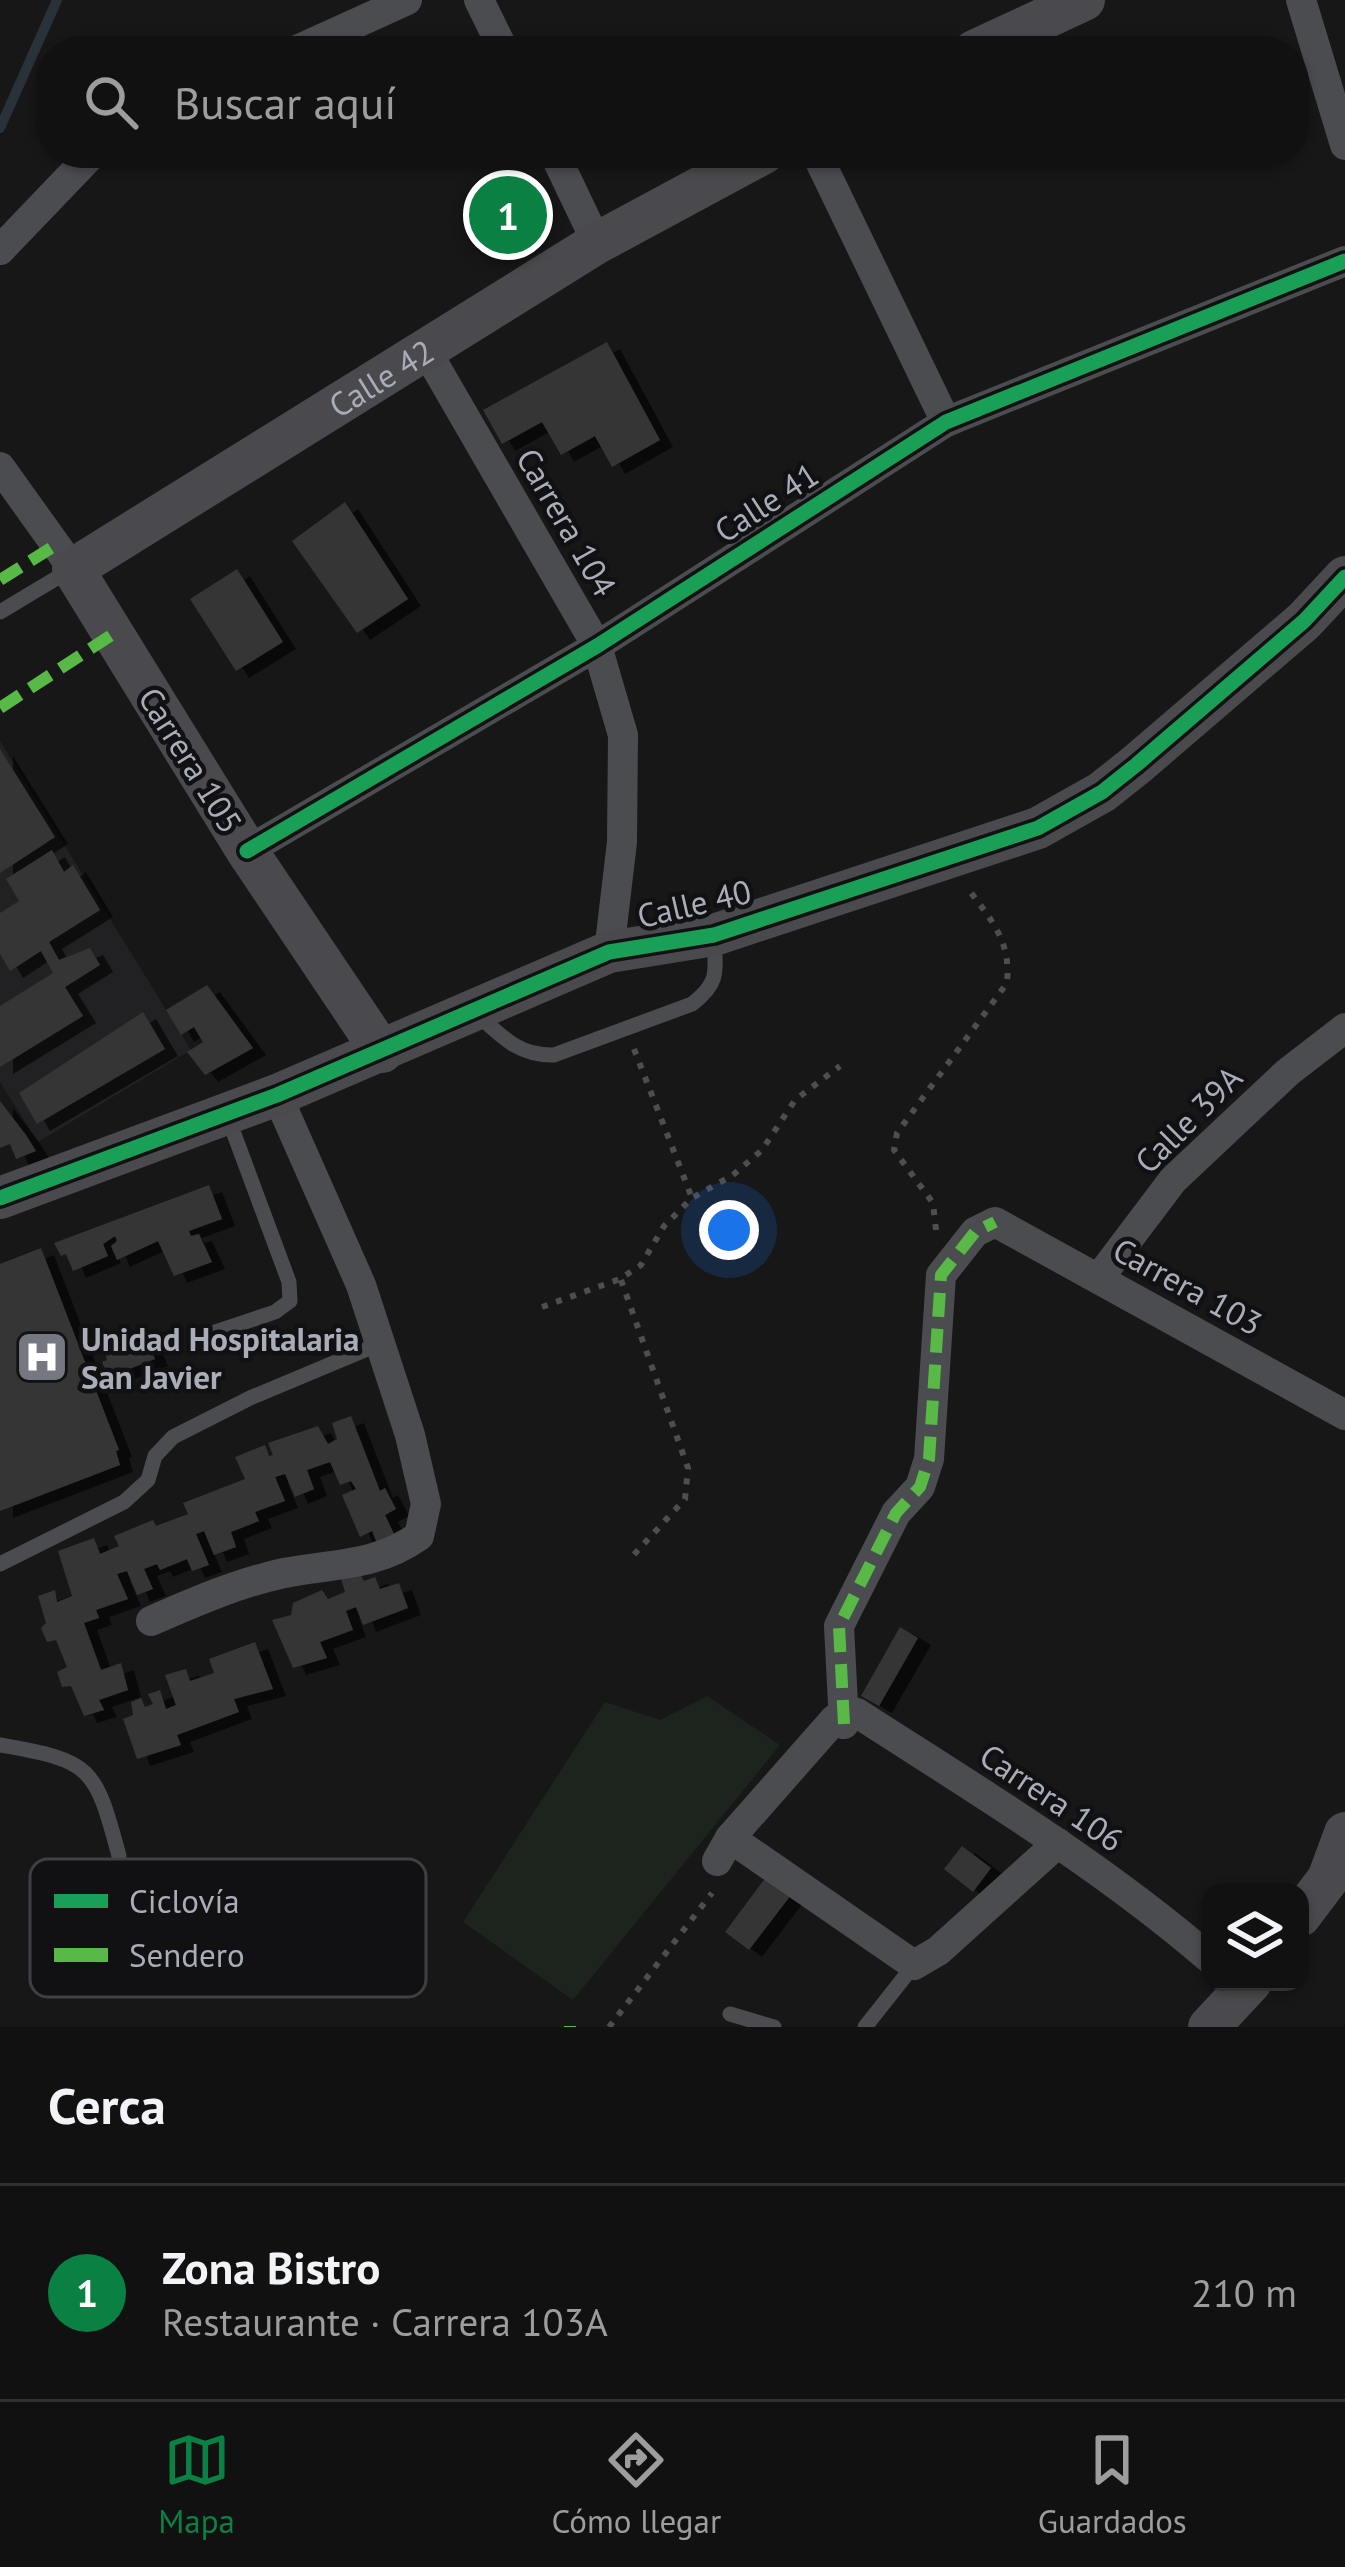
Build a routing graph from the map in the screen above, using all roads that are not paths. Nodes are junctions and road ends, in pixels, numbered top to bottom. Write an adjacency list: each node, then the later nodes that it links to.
1 (407, 0): 5 (street)
2 (479, 0): 6 (street)
3 (1084, 0): 7 (street)
4 (1301, 0): 8 (street)
5 (328, 36)
6 (497, 36)
7 (1006, 36)
8 (1345, 145)
9 (79, 168): 14 (street)
10 (561, 168): 13 (street)
11 (736, 168): 13 (street, Calle 42)
12 (823, 168): 17 (street)
13 (597, 243): 16 (street, Calle 42)
14 (0, 250)
15 (1345, 261): 17 (street, Calle 41)
16 (427, 352): 19 (street, Calle 42); 22 (street, Carrera 104)
17 (946, 422): 22 (street, Calle 41)
18 (0, 467): 19 (street, Carrera 105)
19 (73, 569): 21 (lane, Calle 42); 23 (street, Carrera 105)
20 (1345, 577): 24 (street, Calle 40)
21 (0, 612)
22 (597, 646): 23 (street, Calle 41); 25 (street, Carrera 104)
23 (247, 851): 28 (street, Carrera 105)
24 (714, 935): 25 (street, Calle 40); 26 (lane)
25 (609, 952): 26 (street, Calle 40)
26 (474, 1012): 28 (street, Calle 40)
27 (1345, 1028): 32 (street, Calle 39A)
28 (382, 1052): 29 (street, Calle 40)
29 (277, 1095): 30 (street, Calle 40); 34 (street)
30 (227, 1114): 31 (street, Calle 40); 33 (lane)
31 (0, 1198)
32 (1099, 1278): 35 (street, Carrera 103); 38 (street, Carrera 103)
33 (203, 1336)
34 (379, 1344): 36 (lane); 37 (street)
35 (1345, 1415)
36 (0, 1564)
37 (151, 1621)
38 (844, 1718): 41 (street, Carrera 106); 45 (street)
39 (0, 1745): 42 (lane)
40 (1345, 1836): 43 (street)
41 (1058, 1843): 44 (street, Carrera 106); 45 (street)
42 (119, 1856)
43 (1309, 1904)
44 (1201, 1951)
45 (914, 1965): 49 (lane)
46 (1238, 1991): 50 (street)
47 (730, 2014): 48 (lane)
48 (774, 2027)
49 (865, 2027)
50 (1209, 2027)

